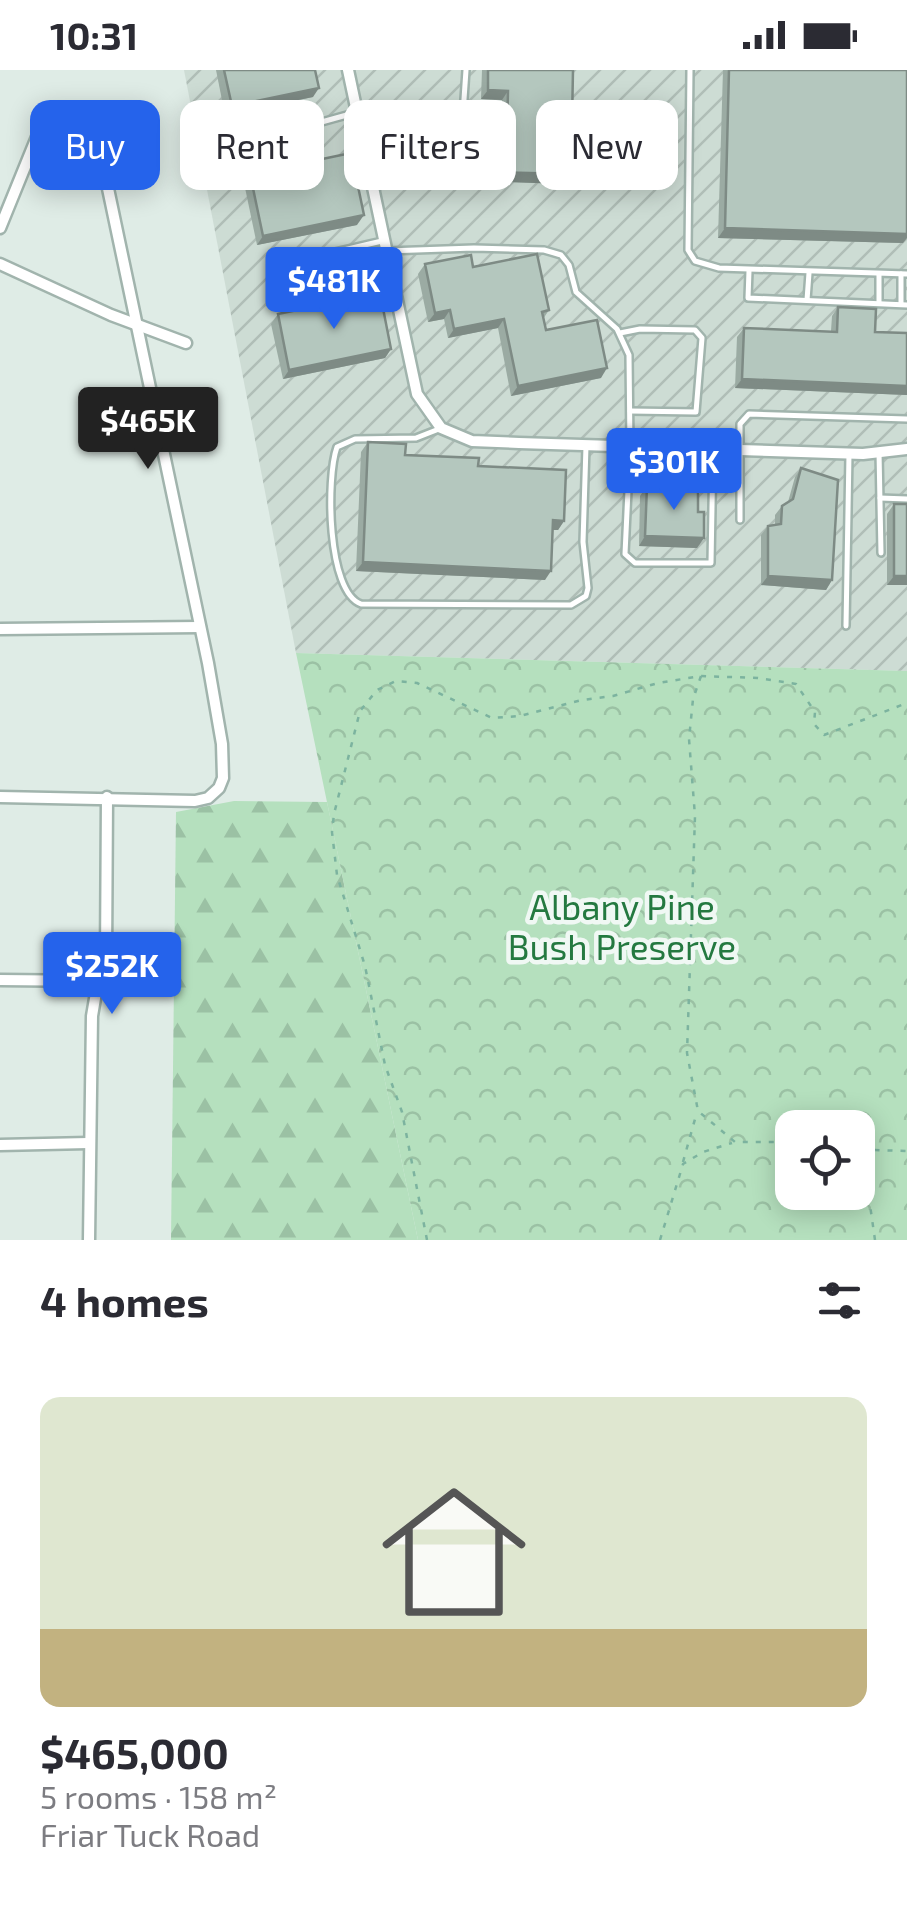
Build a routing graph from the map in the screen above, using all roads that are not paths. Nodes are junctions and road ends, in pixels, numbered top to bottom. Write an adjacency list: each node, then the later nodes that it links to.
1 (348, 70): 4 (street)
2 (466, 70): 5 (lane)
3 (690, 70): 10 (lane)
4 (354, 100)
5 (464, 100)
6 (374, 190): 8 (street)
7 (0, 228): 18 (street)
8 (386, 246): 14 (street); 14 (lane); 19 (lane)
9 (0, 264): 18 (street)
10 (749, 272): 11 (lane); 15 (lane)
11 (809, 272): 12 (lane); 15 (lane)
12 (878, 274): 13 (lane); 16 (lane)
13 (904, 274): 17 (lane)
14 (394, 284): 23 (street)
15 (808, 300): 16 (lane)
16 (879, 303): 17 (lane)
17 (904, 304)
18 (138, 325): 20 (street); 37 (street)
19 (620, 334): 21 (lane); 21 (lane)
20 (186, 344)
21 (630, 411): 25 (lane)
22 (907, 418): 28 (lane)
23 (441, 428): 24 (street); 24 (lane)
24 (586, 446): 25 (street)
25 (630, 448): 27 (street); 31 (lane)
26 (907, 450): 29 (street)
27 (712, 451): 28 (street); 32 (lane)
28 (740, 451): 30 (street); 35 (lane)
29 (879, 452): 30 (street); 33 (lane)
30 (849, 454): 38 (lane)
31 (628, 482): 32 (lane); 32 (lane)
32 (712, 484)
33 (880, 498): 34 (lane); 36 (lane)
34 (907, 498)
35 (740, 520)
36 (881, 553)
37 (200, 626): 39 (street); 41 (street)
38 (846, 626)
39 (0, 630)
40 (0, 797): 41 (street)
41 (107, 797): 43 (street)
42 (0, 980): 43 (street)
43 (98, 981): 44 (street)
44 (88, 1143): 45 (street); 46 (street)
45 (0, 1144)
46 (89, 1240)

